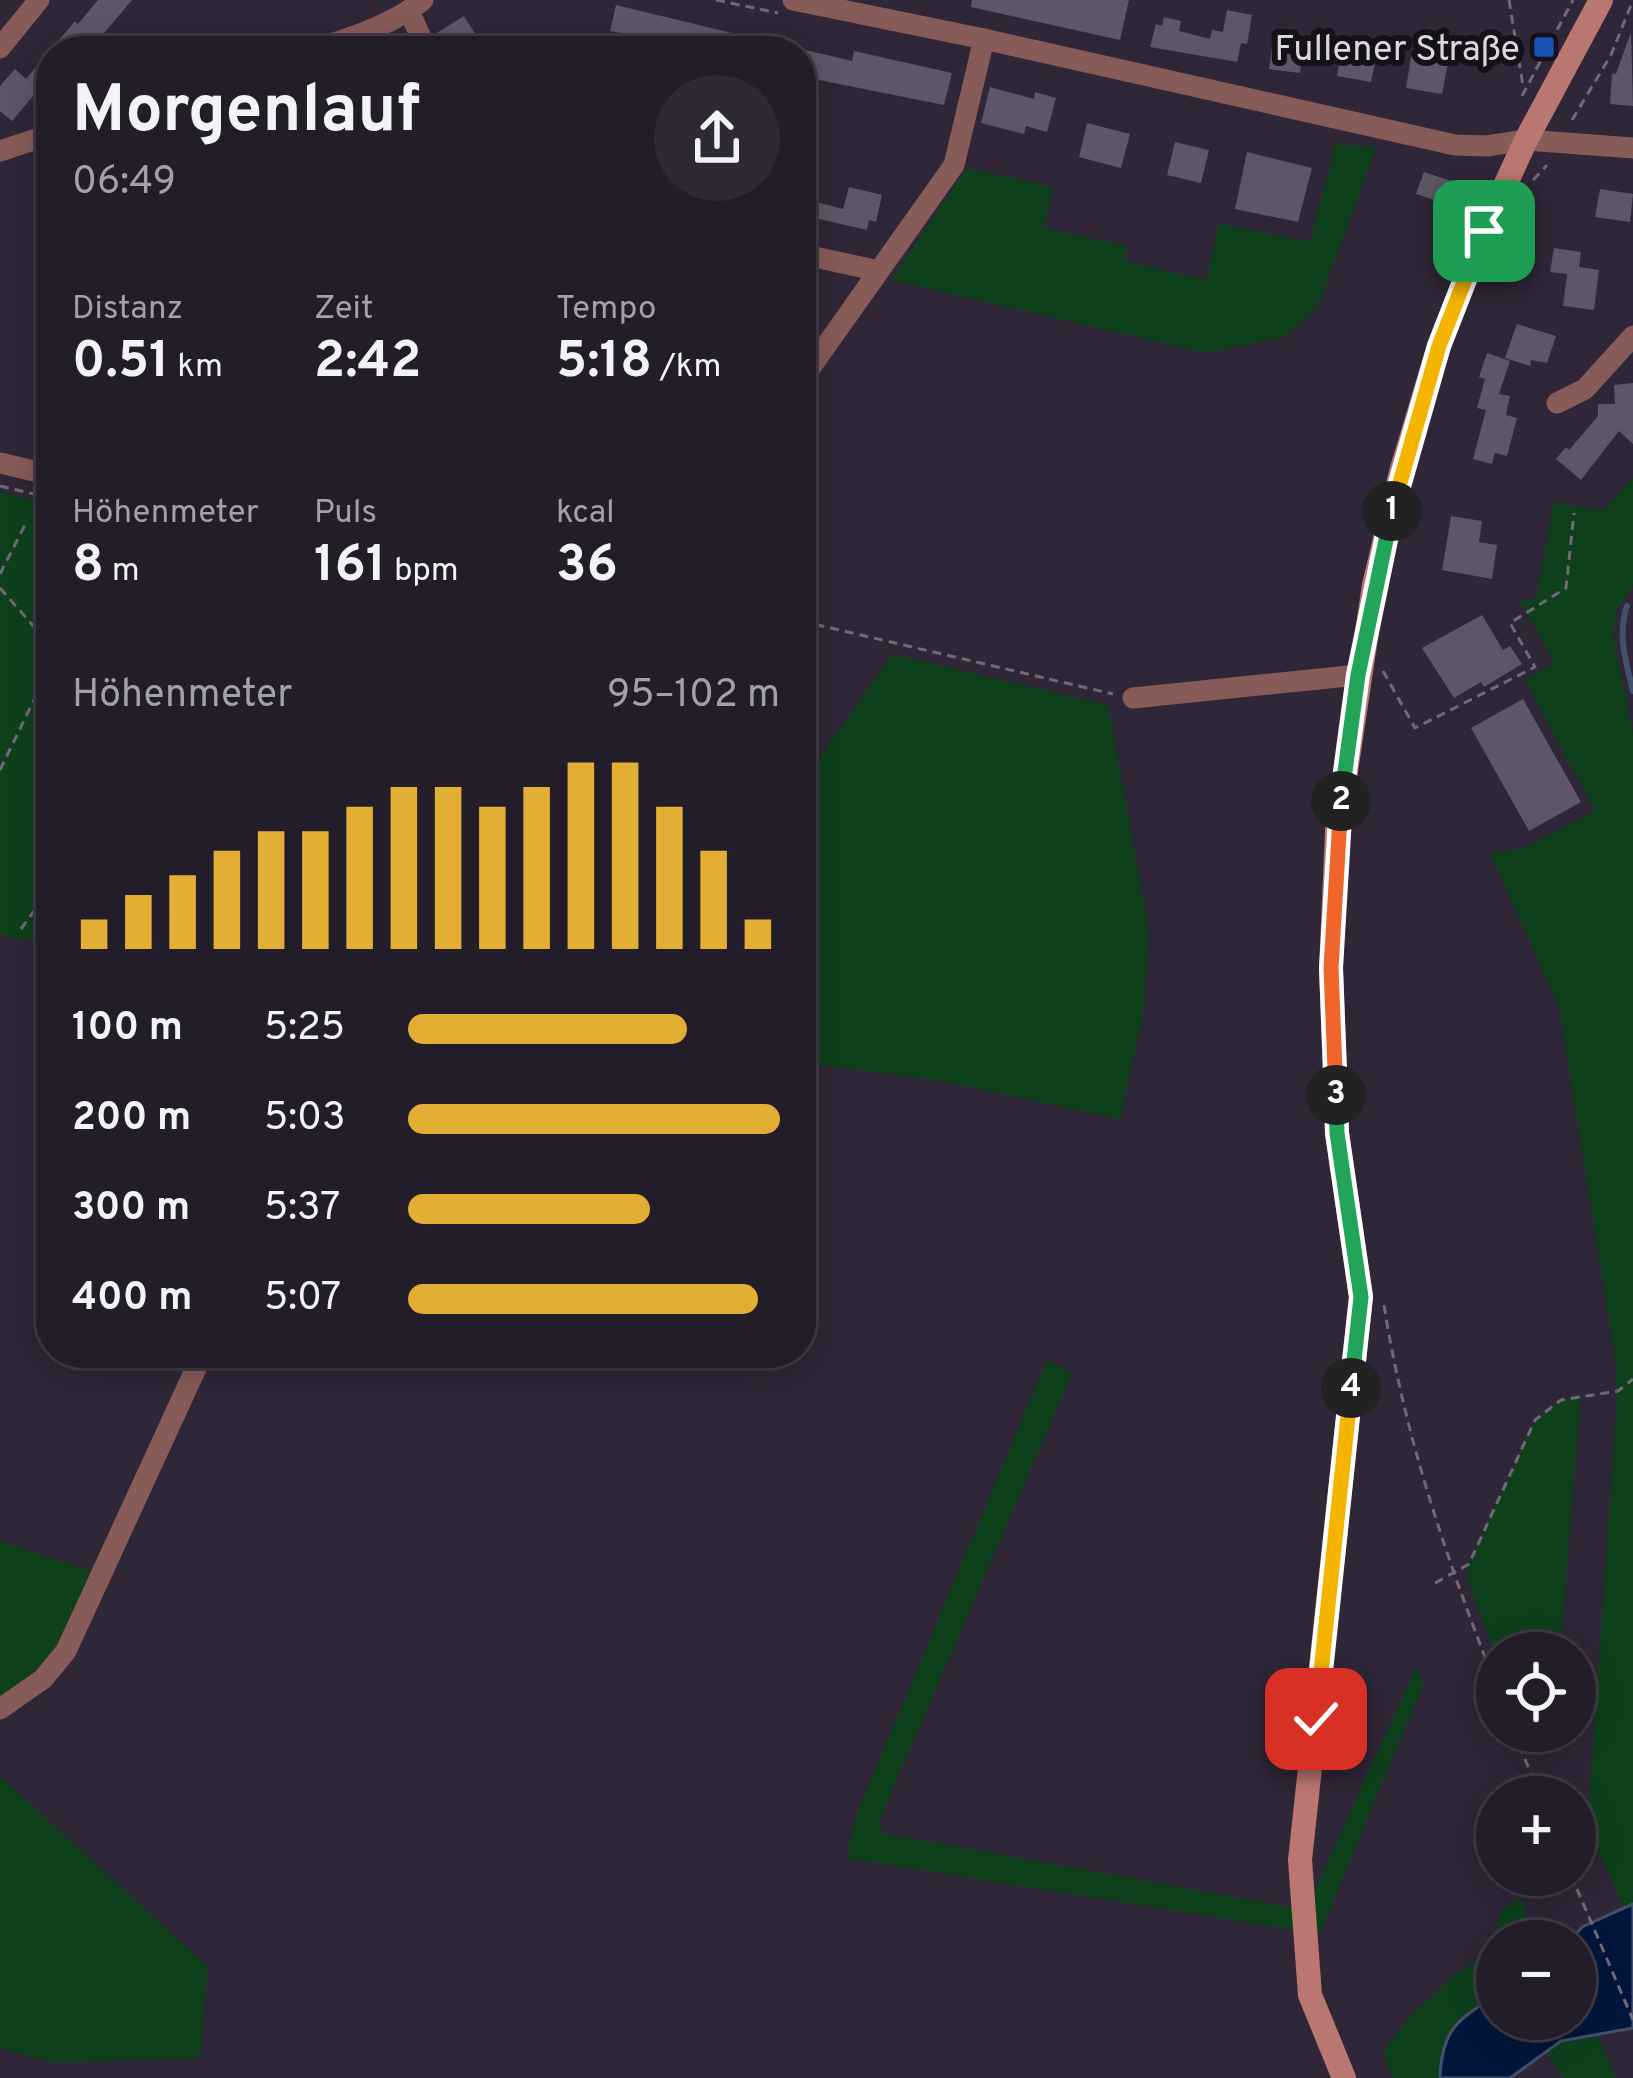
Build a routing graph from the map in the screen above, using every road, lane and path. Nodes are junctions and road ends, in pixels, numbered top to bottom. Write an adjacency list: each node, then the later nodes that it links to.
1 (39, 0): 11 (street)
2 (793, 0): 10 (street)
3 (1509, 0): 4 (path)
4 (1573, 0)
5 (1601, 0): 13 (main road)
6 (1633, 0): 14 (path)
7 (416, 6): 8 (street); 9 (street)
8 (355, 36)
9 (421, 36)
10 (984, 39): 13 (street); 19 (street)
11 (0, 48)
12 (36, 139): 16 (street)
13 (1526, 140): 14 (street); 33 (main road)
14 (1560, 142): 15 (street); 17 (path)
15 (1633, 148)
16 (0, 151)
17 (1529, 186)
18 (816, 257): 19 (street)
19 (879, 271): 21 (street)
20 (1633, 336): 22 (street)
21 (816, 360)
22 (1557, 403)
23 (0, 464): 24 (street)
24 (36, 472)
25 (0, 487): 26 (path)
26 (36, 495)
27 (1574, 513): 33 (path)
28 (27, 521): 29 (path)
29 (0, 574)
30 (0, 588): 32 (path)
31 (816, 624): 35 (path)
32 (36, 629)
33 (1371, 674): 35 (street); 39 (main road)
34 (36, 696): 36 (path)
35 (1133, 698)
36 (0, 770)
37 (36, 908): 38 (path)
38 (21, 929)
39 (1371, 1293): 42 (path); 48 (main road)
40 (195, 1368): 45 (street)
41 (1633, 1379): 42 (path)
42 (1453, 1576): 43 (path); 44 (path)
43 (1435, 1583)
44 (1476, 1635)
45 (0, 1709)
46 (1580, 1896): 47 (path)
47 (1633, 2020)
48 (1344, 2078)

